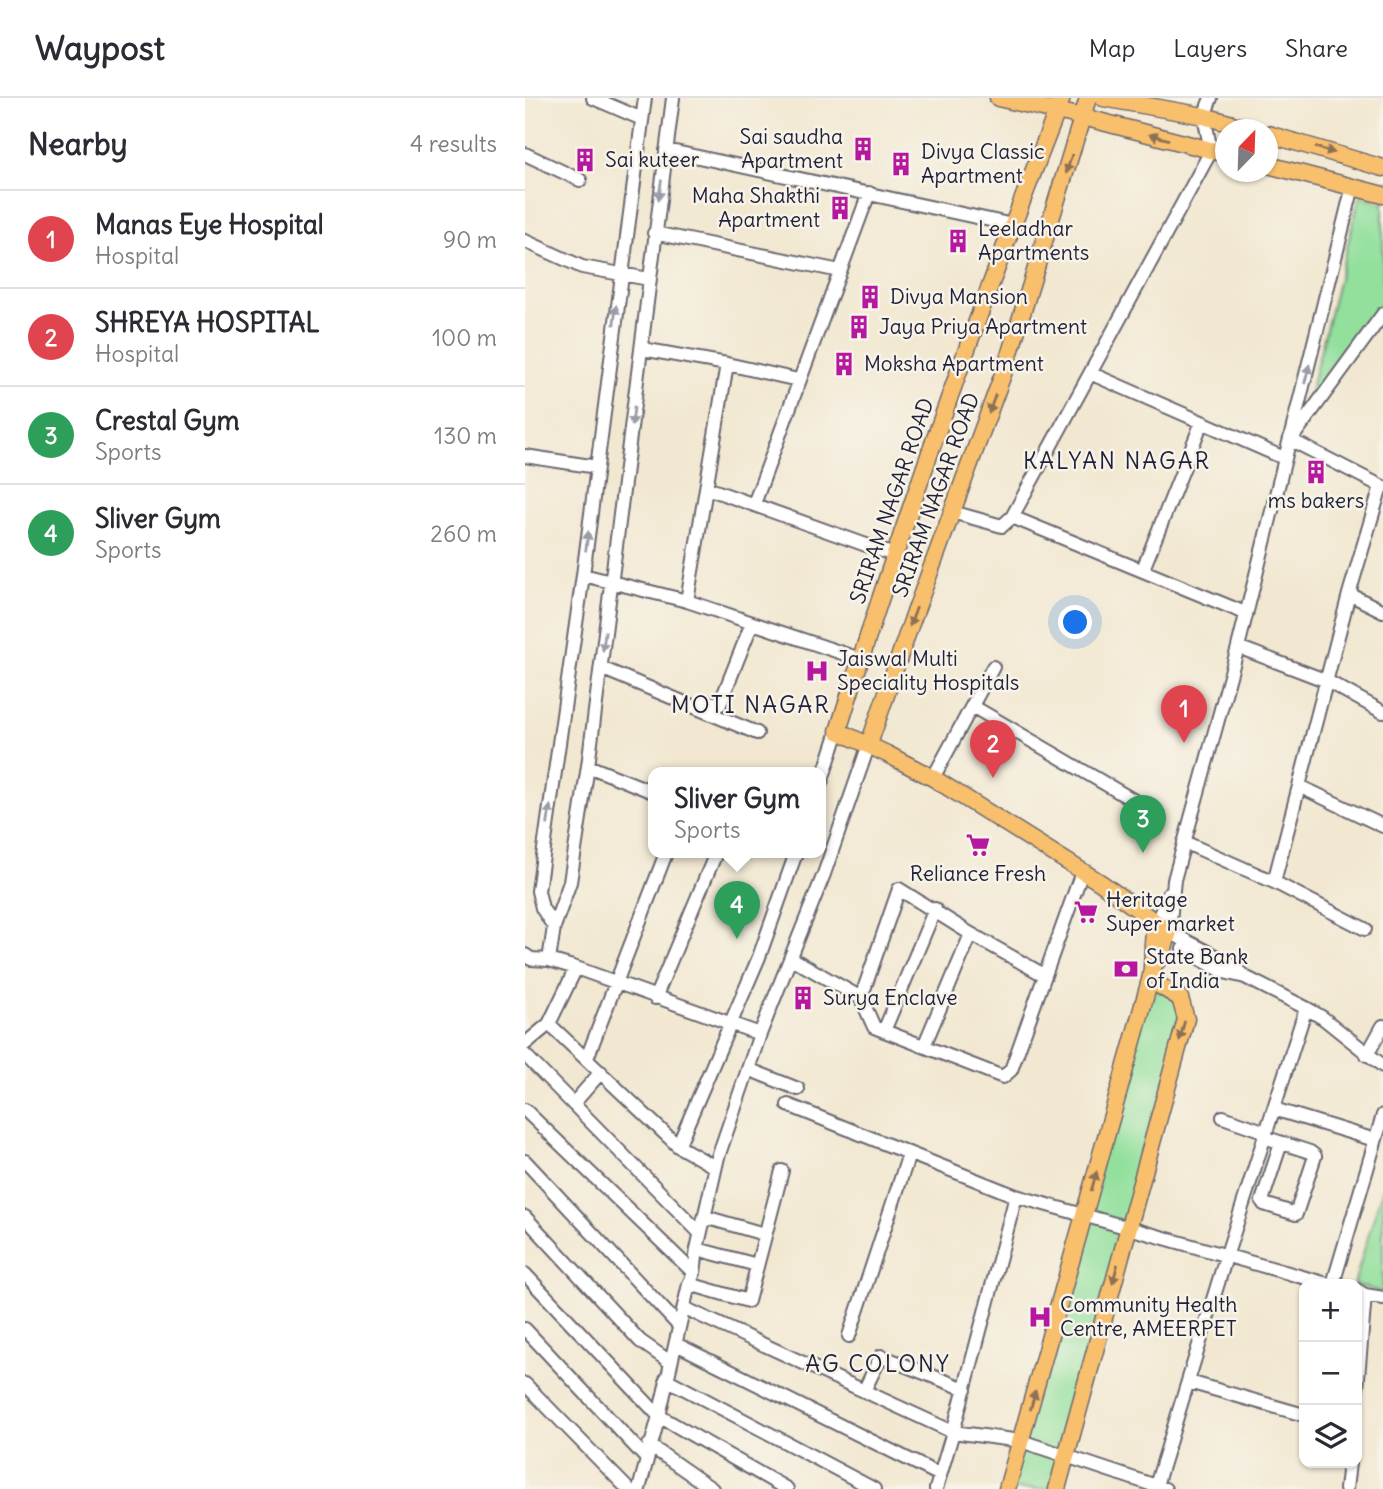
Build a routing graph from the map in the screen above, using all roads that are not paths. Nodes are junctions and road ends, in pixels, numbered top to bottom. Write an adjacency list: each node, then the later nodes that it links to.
1 (593, 98): 11 (street)
2 (645, 98): 11 (street)
3 (673, 98): 15 (street)
4 (998, 98): 8 (main road)
5 (1088, 98): 10 (main road, SRIRAM NAGAR ROAD)
6 (1103, 98): 9 (main road)
7 (1211, 98): 9 (street)
8 (1059, 104): 10 (main road); 25 (main road, SRIRAM NAGAR ROAD)
9 (1204, 116): 12 (main road); 14 (street)
10 (1083, 117): 16 (main road, one-way to 10); 44 (main road, SRIRAM NAGAR ROAD, one-way to 44)
11 (642, 119): 29 (street)
12 (1215, 119)
13 (1278, 137): 20 (main road, one-way to 20)
14 (1215, 145)
15 (666, 150): 23 (street); 26 (street, one-way to 26)
16 (1215, 152)
17 (525, 154): 21 (street)
18 (1215, 158): 34 (street)
19 (1278, 167): 22 (main road)
20 (1383, 168)
21 (580, 180)
22 (1353, 186): 24 (main road); 37 (street, one-way to 22)
23 (869, 193): 25 (street); 28 (street)
24 (1383, 195)
25 (1013, 225): 46 (main road, SRIRAM NAGAR ROAD)
26 (655, 233): 28 (street); 30 (street)
27 (525, 241): 29 (street)
28 (840, 271): 35 (street)
29 (620, 275): 30 (street); 40 (street, one-way to 29)
30 (649, 279): 32 (street)
31 (1383, 314): 37 (street)
32 (642, 349): 33 (street); 49 (street, one-way to 49)
33 (727, 364): 35 (street); 42 (street)
34 (1092, 374): 36 (street); 45 (street)
35 (798, 380): 43 (street)
36 (1202, 422): 39 (street); 47 (street)
37 (1291, 440): 39 (street); 41 (street)
38 (525, 456): 40 (street)
39 (1284, 458): 53 (street)
40 (597, 467): 48 (street, one-way to 40)
41 (1382, 487): 50 (street)
42 (706, 488): 43 (street); 51 (street)
43 (754, 504): 46 (street)
44 (952, 512): 45 (street); 65 (main road, SRIRAM NAGAR ROAD, one-way to 65)
45 (1012, 517): 47 (street)
46 (894, 555): 56 (main road, SRIRAM NAGAR ROAD)
47 (1143, 569): 53 (street)
48 (583, 575): 49 (street); 80 (street, one-way to 48)
49 (612, 580): 51 (street); 58 (street, one-way to 58)
50 (1349, 594): 52 (street); 59 (street)
51 (687, 601): 54 (street)
52 (1383, 611)
53 (1245, 612): 55 (street)
54 (752, 623): 56 (street); 60 (street)
55 (1238, 647): 59 (street); 73 (street)
56 (860, 659): 63 (main road, SRIRAM NAGAR ROAD)
57 (993, 667): 61 (street)
58 (601, 668): 64 (street); 66 (street)
59 (1327, 681): 62 (street); 69 (street)
60 (705, 702)
61 (972, 706): 68 (street); 71 (street)
62 (1383, 712)
63 (838, 731): 65 (main road); 67 (street)
64 (757, 733)
65 (869, 744): 68 (main road); 85 (street)
66 (588, 766): 70 (street); 80 (street)
67 (826, 768)
68 (933, 778): 77 (main road)
69 (1299, 786): 72 (street); 78 (street)
70 (648, 790)
71 (1138, 803)
72 (1383, 826)
73 (1184, 842): 78 (street); 82 (street)
74 (664, 858): 90 (street)
75 (714, 858): 91 (street)
76 (794, 858): 94 (street)
77 (1082, 872): 82 (main road); 89 (street)
78 (1274, 882): 81 (street)
79 (935, 909): 83 (street); 92 (street); 97 (street)
80 (554, 928): 86 (street)
81 (1365, 929)
82 (1161, 932): 88 (main road); 93 (street)
83 (971, 934): 89 (street); 100 (street)
84 (525, 955): 86 (street)
85 (791, 958): 92 (street); 98 (street)
86 (549, 960): 87 (street)
87 (576, 968): 90 (street); 95 (street)
88 (1152, 972): 127 (main road, one-way to 88); 128 (main road, one-way to 128)
89 (1044, 975): 100 (street)
90 (616, 982): 91 (street); 103 (street)
91 (655, 998): 94 (street)
92 (861, 998): 97 (street)
93 (1306, 1008): 102 (street); 110 (street)
94 (732, 1023): 98 (street); 117 (street)
95 (549, 1024): 99 (street); 103 (street)
96 (1383, 1026): 102 (street)
97 (884, 1031): 100 (street)
98 (760, 1034): 105 (street)
99 (525, 1044)
100 (924, 1046)
101 (525, 1055): 108 (street)
102 (1367, 1055): 104 (street)
103 (587, 1058): 106 (street)
104 (1383, 1066)
105 (748, 1069): 107 (street); 120 (street)
106 (601, 1072): 108 (street); 117 (street)
107 (798, 1089)
108 (573, 1104): 129 (street)
109 (788, 1105): 118 (street)
110 (1274, 1109): 114 (street); 115 (street)
111 (525, 1110): 135 (street)
112 (1223, 1117): 114 (street)
113 (1382, 1122): 115 (street)
114 (1265, 1135): 116 (street); 122 (street)
115 (1375, 1140): 137 (street)
116 (1280, 1143): 123 (street); 123 (street)
117 (678, 1146): 120 (street)
118 (909, 1154): 124 (street); 143 (street)
119 (525, 1161): 141 (street)
120 (715, 1167): 126 (street)
121 (782, 1171): 130 (street)
122 (1248, 1187): 123 (street); 132 (street)
123 (1265, 1192)
124 (1016, 1196): 127 (street); 149 (street)
125 (525, 1217): 145 (street)
126 (705, 1217): 129 (street); 130 (street)
127 (1083, 1217): 128 (street); 154 (main road, one-way to 127)
128 (1127, 1229): 132 (street); 156 (main road, one-way to 156)
129 (700, 1233): 131 (street)
130 (764, 1234): 133 (street)
131 (697, 1249): 133 (street); 135 (street)
132 (1226, 1256): 136 (street); 147 (street)
133 (757, 1265): 135 (street)
134 (525, 1274): 152 (street)
135 (691, 1279): 140 (street)
136 (1309, 1279)
137 (1334, 1279)
138 (1362, 1293): 139 (street)
139 (1383, 1298)
140 (684, 1308): 141 (street); 150 (street)
141 (679, 1326): 144 (street)
142 (525, 1329): 155 (street)
143 (849, 1336)
144 (675, 1344): 145 (street); 158 (street)
145 (670, 1362): 146 (street)
146 (666, 1379): 152 (street); 164 (street)
147 (1189, 1381): 151 (street); 160 (street)
148 (525, 1384): 161 (street)
149 (965, 1389): 150 (street); 153 (street)
150 (864, 1391): 153 (street)
151 (1299, 1414)
152 (659, 1416): 155 (street); 163 (street)
153 (953, 1432): 154 (street); 158 (street)
154 (1021, 1441): 156 (street); 166 (main road)
155 (648, 1452): 159 (street); 162 (street)
156 (1067, 1457): 160 (street); 167 (main road)
157 (1348, 1468): 168 (street)
158 (940, 1475): 165 (street)
159 (643, 1487)
160 (1158, 1488)
161 (628, 1489)
162 (712, 1489)
163 (787, 1489)
164 (874, 1489)
165 (936, 1489)
166 (1007, 1489)
167 (1057, 1489)
168 (1346, 1489)

